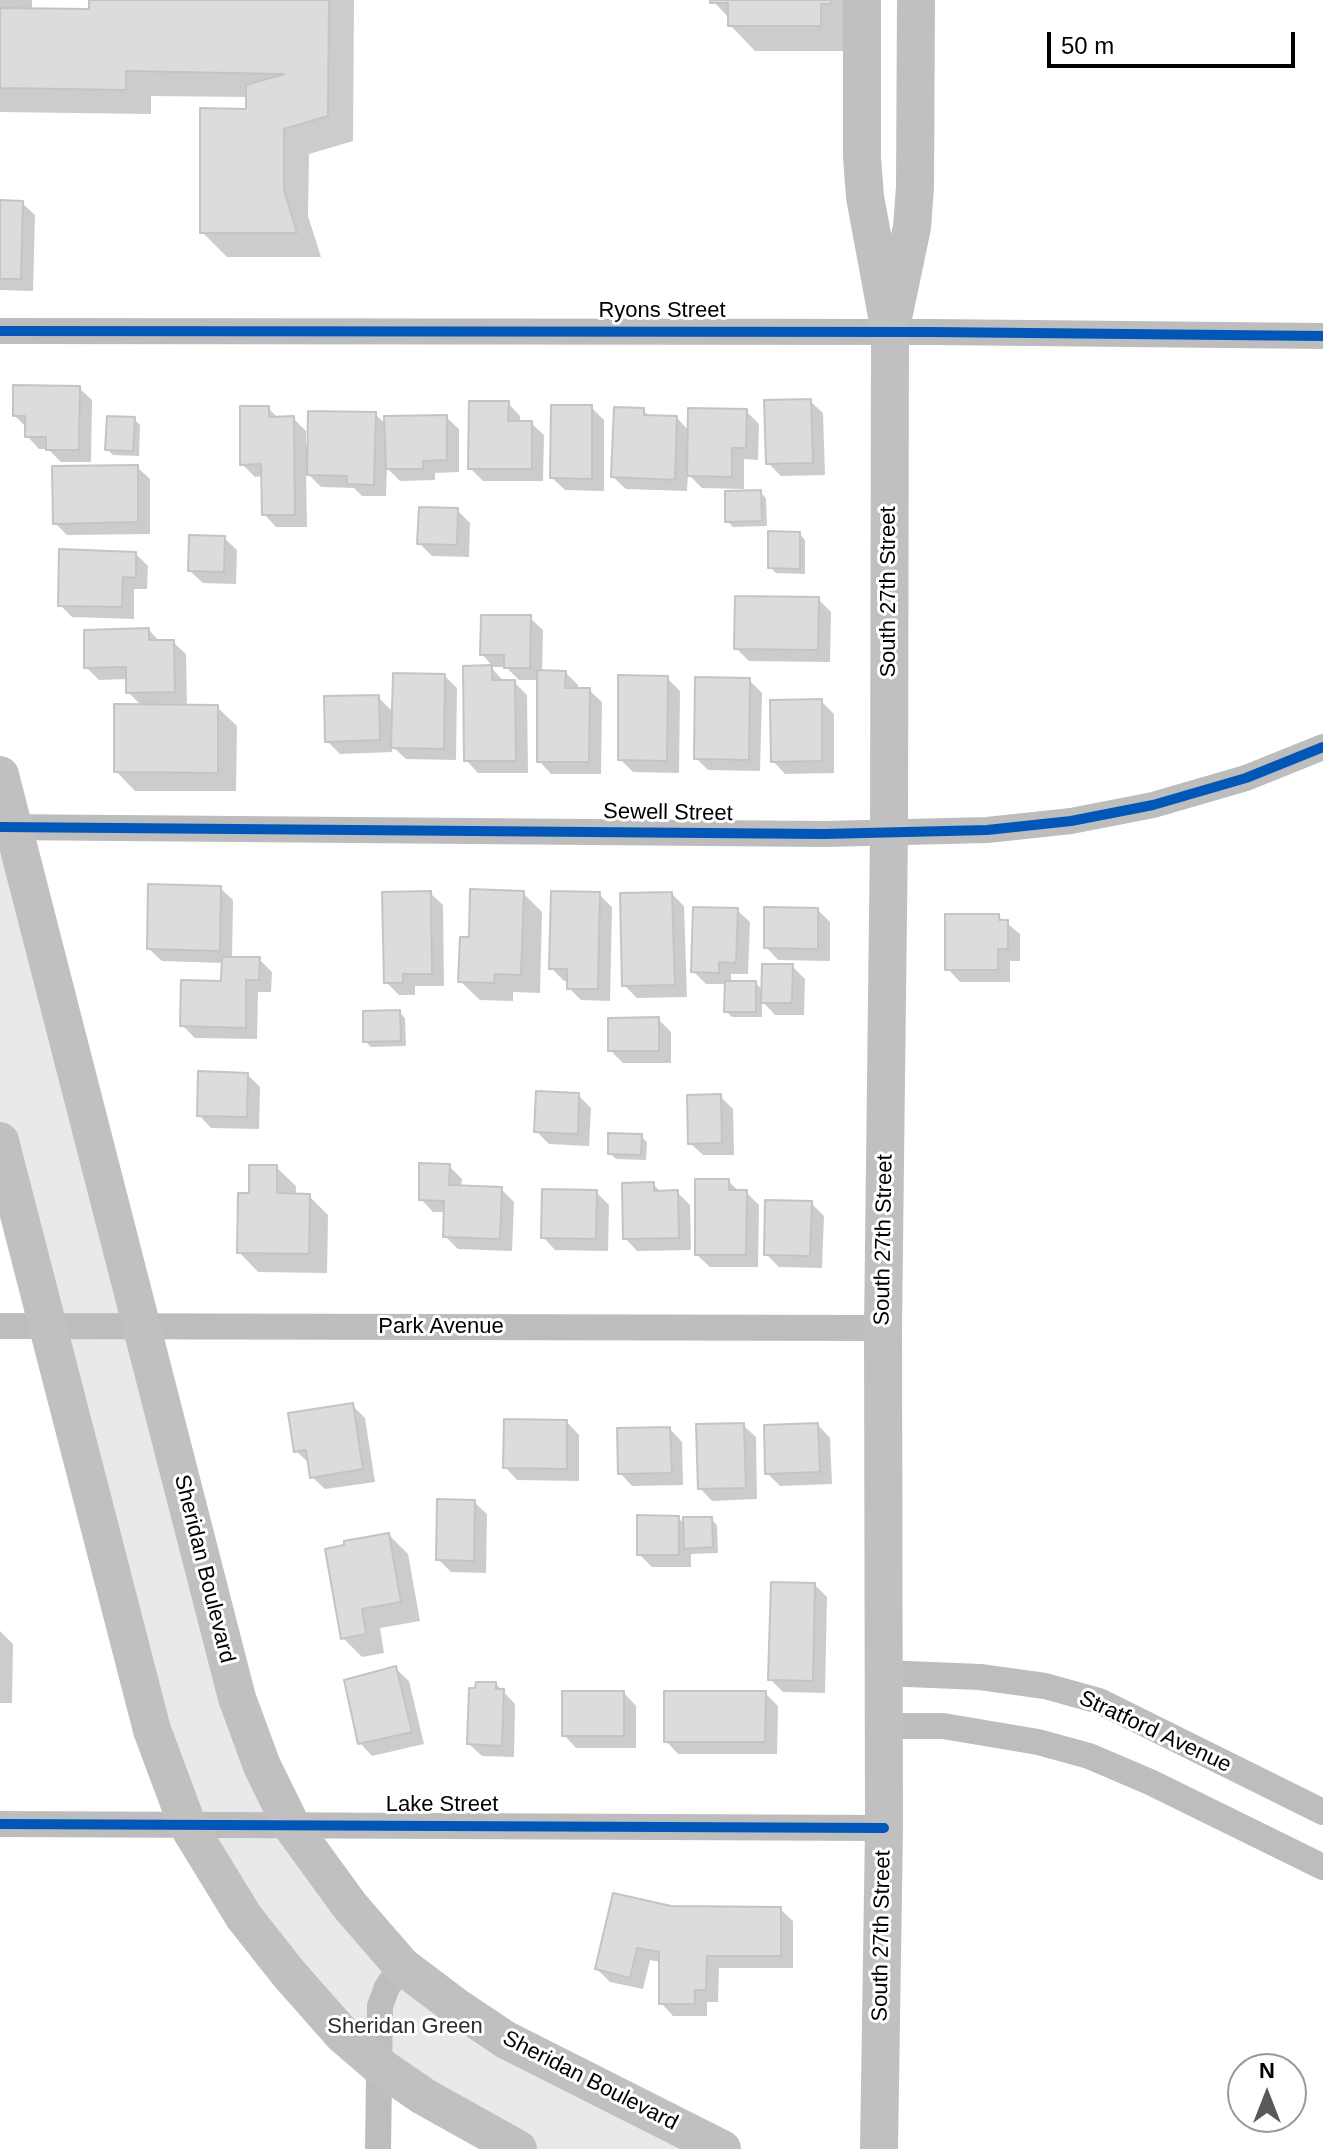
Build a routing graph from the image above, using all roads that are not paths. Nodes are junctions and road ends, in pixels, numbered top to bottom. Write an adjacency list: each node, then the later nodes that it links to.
1 (862, 0): 4 (main road, South 27th Street)
2 (916, 0): 4 (main road, South 27th Street)
3 (0, 331): 4 (street, Ryons Street)
4 (890, 332): 5 (street, Ryons Street); 9 (main road, South 27th Street)
5 (1323, 336)
6 (1323, 747): 9 (street, Sewell Street)
7 (0, 775): 8 (main road, Sheridan Boulevard)
8 (7, 827): 9 (street, Sewell Street); 13 (main road, Sheridan Boulevard)
9 (889, 832): 14 (main road, South 27th Street)
10 (0, 1141): 12 (main road)
11 (0, 1326): 12 (street, Park Avenue)
12 (47, 1326): 13 (street, Park Avenue); 19 (main road)
13 (141, 1326): 14 (street, Park Avenue); 20 (main road, Sheridan Boulevard)
14 (883, 1328): 15 (main road, South 27th Street)
15 (883, 1673): 16 (main road, South 27th Street); 17 (street, Stratford Avenue)
16 (883, 1726): 21 (main road, South 27th Street); 22 (street)
17 (1323, 1812)
18 (0, 1824): 19 (street, Lake Street)
19 (187, 1824): 20 (street, Lake Street); 24 (main road)
20 (291, 1825): 21 (street, Lake Street); 23 (main road, Sheridan Boulevard)
21 (884, 1828): 28 (main road, South 27th Street)
22 (1323, 1867)
23 (402, 1966): 24 (street); 27 (main road, Sheridan Boulevard)
24 (378, 2065): 25 (street); 26 (main road)
25 (378, 2149)
26 (518, 2149)
27 (722, 2149)
28 (879, 2149)

